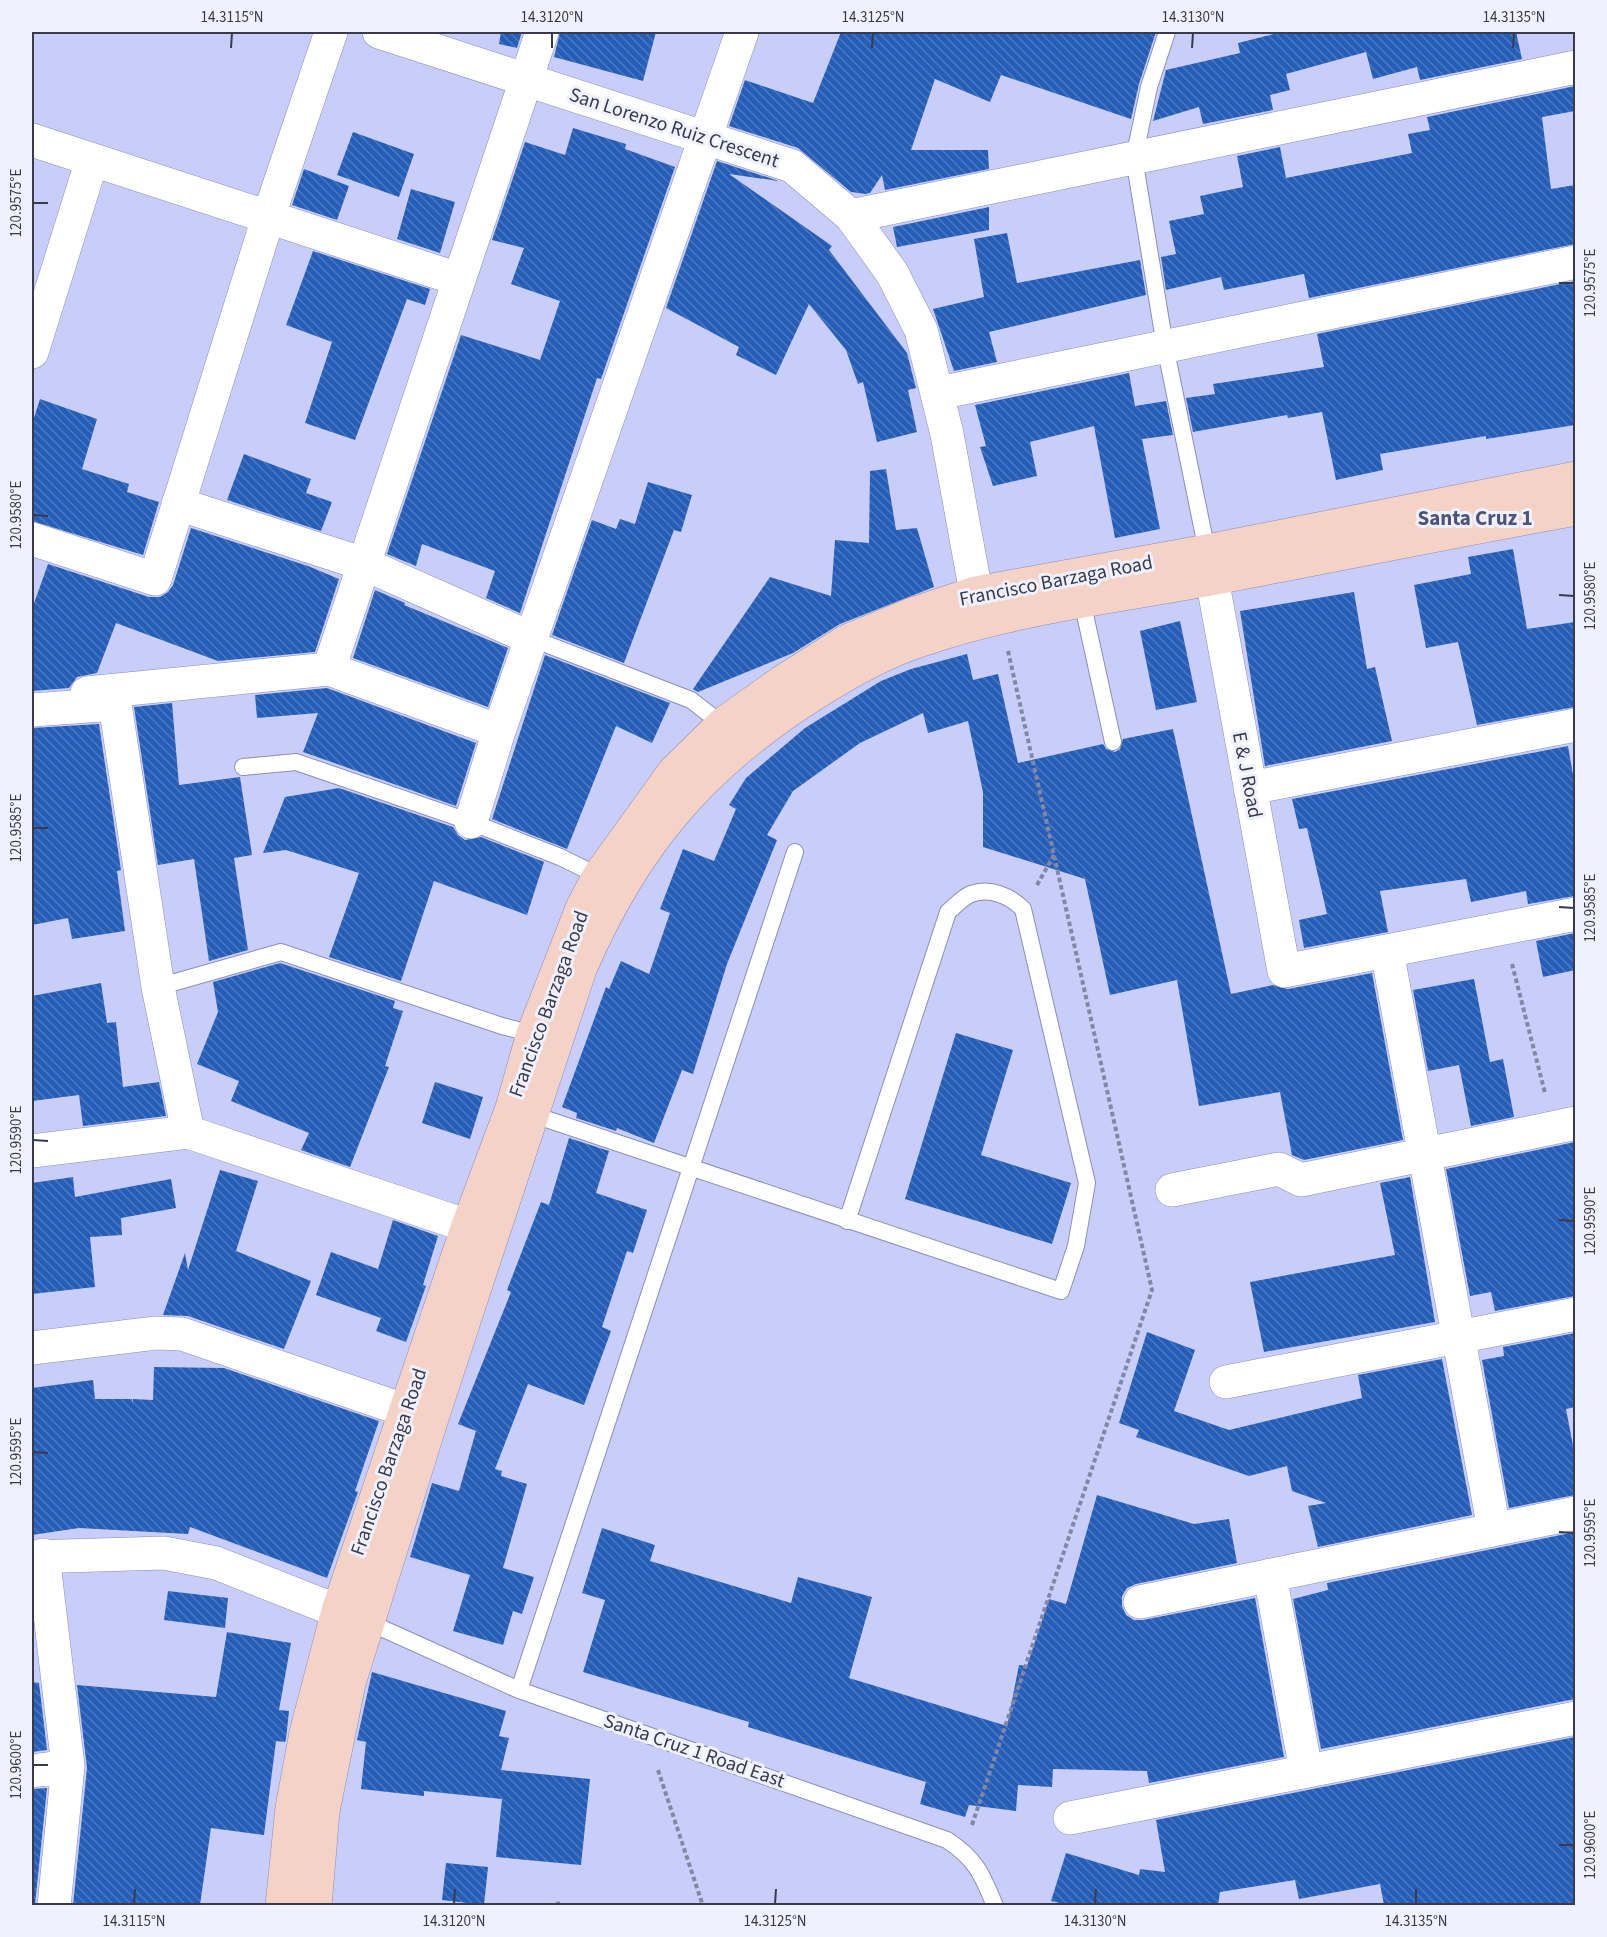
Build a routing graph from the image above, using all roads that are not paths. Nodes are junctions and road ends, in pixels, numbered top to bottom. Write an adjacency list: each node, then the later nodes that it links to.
1 (331, 32): 13 (street)
2 (379, 32): 7 (street, San Lorenzo Ruiz Crescent)
3 (542, 32): 7 (street)
4 (742, 32): 8 (street)
5 (1167, 32): 10 (lane)
6 (1575, 67): 10 (street)
7 (528, 80): 8 (street, San Lorenzo Ruiz Crescent); 15 (street)
8 (705, 138): 12 (street, San Lorenzo Ruiz Crescent); 27 (street)
9 (32, 140): 11 (street)
10 (1134, 158): 12 (street); 16 (lane)
11 (92, 160): 13 (street); 17 (street)
12 (851, 216): 18 (street, San Lorenzo Ruiz Crescent)
13 (268, 218): 15 (street); 20 (street)
14 (1575, 262): 16 (street)
15 (458, 279): 23 (street)
16 (1165, 346): 18 (street); 24 (lane)
17 (32, 352)
18 (939, 393): 26 (street, San Lorenzo Ruiz Crescent)
19 (1575, 478): 24 (street, Francisco Barzaga Road)
20 (178, 504): 22 (street); 23 (street)
21 (1575, 509): 24 (street, Francisco Barzaga Road)
22 (32, 539)
23 (364, 564): 27 (street); 28 (street)
24 (1209, 565): 25 (street, Francisco Barzaga Road); 26 (street, Francisco Barzaga Road); 36 (street, E & J Road)
25 (1082, 601): 26 (street, Francisco Barzaga Road); 34 (lane)
26 (986, 611): 33 (street, Francisco Barzaga Road)
27 (533, 639): 32 (street); 33 (lane)
28 (329, 669): 29 (street); 32 (street)
29 (32, 699)
30 (32, 710): 42 (street)
31 (1575, 725): 36 (street)
32 (499, 731): 37 (street)
33 (732, 734): 39 (street, Francisco Barzaga Road); 44 (street, Francisco Barzaga Road)
34 (1113, 742)
35 (243, 767): 37 (lane)
36 (1250, 788): 41 (street, E & J Road)
37 (471, 822): 39 (lane)
38 (795, 852): 49 (lane)
39 (599, 876): 43 (street, Francisco Barzaga Road)
40 (1575, 914): 41 (street)
41 (1387, 951): 48 (street)
42 (158, 987): 43 (lane); 46 (street)
43 (533, 1034): 44 (street, Francisco Barzaga Road)
44 (522, 1111): 49 (lane); 52 (street, Francisco Barzaga Road); 63 (street, Francisco Barzaga Road)
45 (1565, 1125): 48 (street)
46 (188, 1132): 47 (street); 52 (street)
47 (32, 1151)
48 (1425, 1154): 50 (street); 54 (street)
49 (690, 1168): 51 (lane); 64 (lane)
50 (1172, 1190)
51 (846, 1221): 51 (lane)
52 (468, 1226): 57 (street, Francisco Barzaga Road)
53 (1575, 1314): 54 (street)
54 (1457, 1337): 56 (street); 59 (street)
55 (32, 1348): 57 (street)
56 (1226, 1382)
57 (407, 1411): 63 (street, Francisco Barzaga Road)
58 (1575, 1513): 59 (street)
59 (1494, 1529): 61 (street)
60 (37, 1556): 63 (street); 66 (street)
61 (1270, 1575): 62 (street); 68 (street)
62 (1140, 1602)
63 (353, 1617): 64 (lane, Santa Cruz 1 Road East); 71 (street, Francisco Barzaga Road); 72 (street, Francisco Barzaga Road)
64 (519, 1690): 73 (lane, Santa Cruz 1 Road East)
65 (1575, 1718): 68 (street)
66 (68, 1766): 67 (street); 70 (street)
67 (32, 1771)
68 (1306, 1771): 69 (street)
69 (1070, 1818)
70 (54, 1905)
71 (282, 1905)
72 (315, 1905)
73 (995, 1905)

